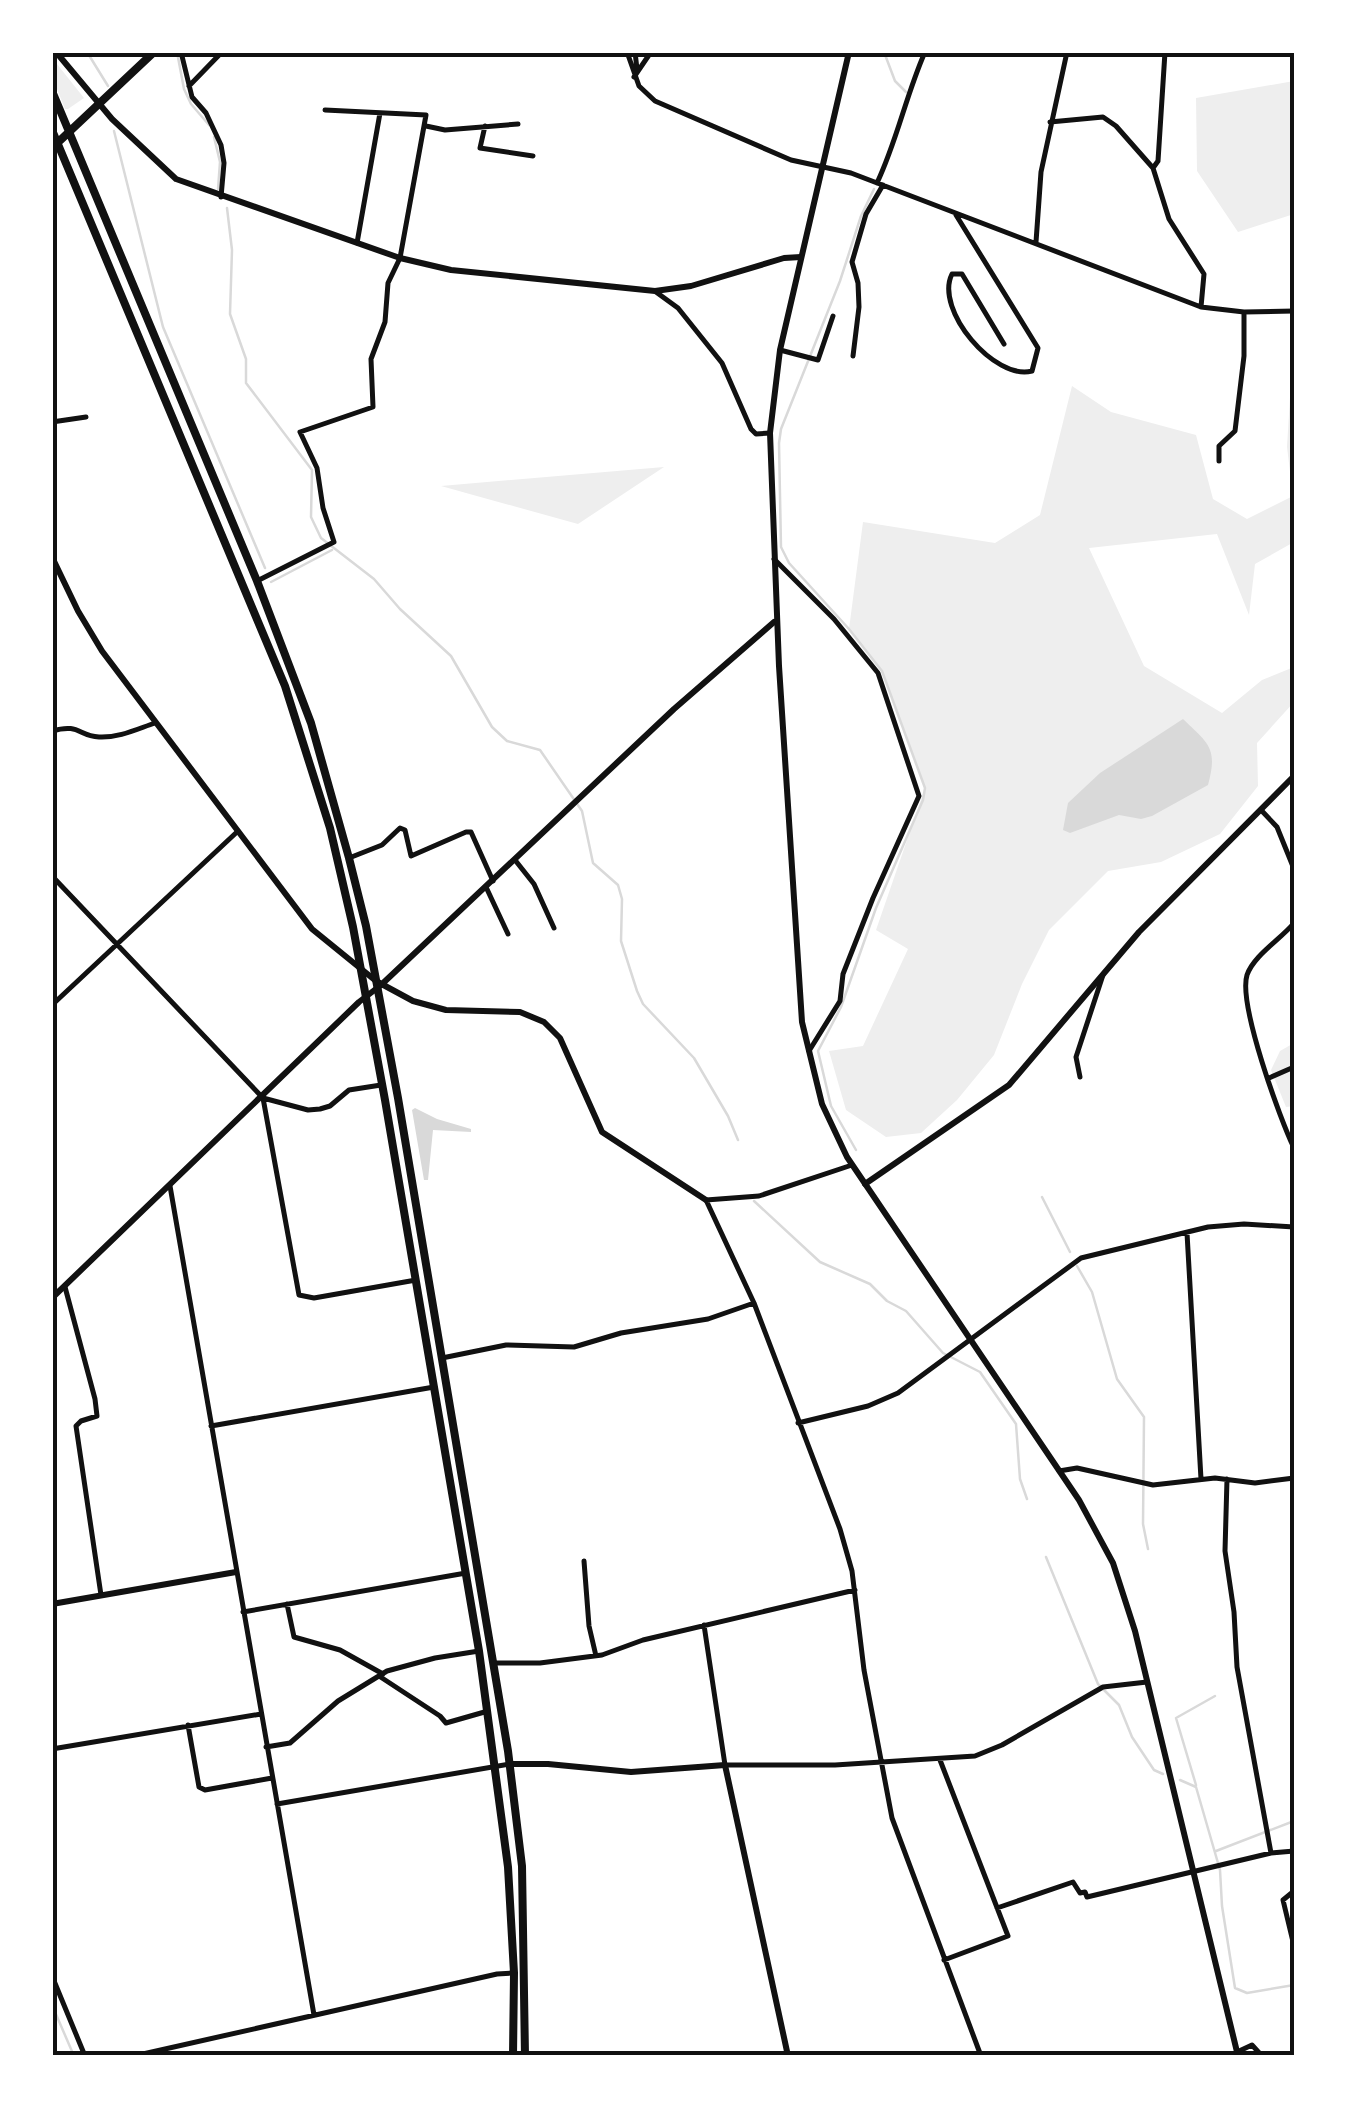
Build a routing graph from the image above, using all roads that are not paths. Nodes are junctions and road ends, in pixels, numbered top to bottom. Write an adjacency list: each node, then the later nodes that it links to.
1 (56, 52): 15 (street)
2 (154, 52): 15 (highway)
3 (181, 52): 13 (street)
4 (222, 52): 13 (street)
5 (627, 52): 12 (street)
6 (635, 52): 12 (street)
7 (651, 52): 12 (street)
8 (849, 52): 27 (street)
9 (926, 52): 28 (street)
10 (1067, 52): 18 (street)
11 (1165, 52): 26 (street)
12 (636, 74): 27 (street)
13 (188, 87): 29 (street)
14 (52, 91): 23 (highway)
15 (101, 103): 23 (highway); 29 (street)
16 (324, 110): 17 (street)
17 (380, 112): 20 (street); 32 (street)
18 (1050, 122): 26 (street); 31 (street)
19 (518, 124): 21 (street)
20 (425, 125): 21 (street); 34 (street)
21 (485, 126): 25 (street)
22 (52, 130): 24 (highway)
23 (70, 131): 24 (highway); 49 (highway)
24 (55, 145): 65 (highway)
25 (533, 156)
26 (1154, 168): 36 (street)
27 (823, 169): 28 (street); 33 (street)
28 (880, 184): 30 (street); 42 (street)
29 (222, 196): 32 (street)
30 (955, 212): 31 (street); 40 (street)
31 (1036, 242): 36 (street)
32 (356, 244): 34 (street)
33 (801, 256): 35 (street); 41 (street)
34 (400, 258): 35 (street); 49 (street)
35 (655, 291): 45 (street)
36 (1200, 307): 38 (street)
37 (1294, 311): 38 (street)
38 (1244, 312): 46 (street)
39 (833, 316): 41 (street)
40 (1004, 344)
41 (780, 350): 45 (street)
42 (853, 356)
43 (86, 417): 44 (street)
44 (52, 422)
45 (770, 432): 48 (street)
46 (1219, 460)
47 (52, 557): 51 (street)
48 (774, 559): 70 (street); 70 (street)
49 (257, 582): 56 (highway)
50 (774, 622): 57 (street)
51 (155, 723): 52 (street); 55 (street)
52 (52, 731)
53 (1294, 776): 54 (street)
54 (1261, 810): 58 (street); 66 (street)
55 (238, 831): 64 (street); 65 (street)
56 (349, 858): 60 (street); 67 (highway)
57 (514, 860): 60 (street); 62 (street)
58 (1294, 869)
59 (52, 876): 64 (street)
60 (489, 884): 63 (street); 67 (street)
61 (1294, 923): 73 (street)
62 (554, 928)
63 (508, 934)
64 (117, 944): 69 (street); 75 (street)
65 (360, 968): 67 (street); 68 (highway)
66 (1104, 970): 72 (street); 78 (street)
67 (378, 984): 68 (street); 80 (street); 88 (highway)
68 (366, 996): 74 (highway); 75 (street)
69 (52, 1005)
70 (808, 1053): 77 (street)
71 (1294, 1067): 73 (street)
72 (1080, 1077)
73 (1269, 1078): 76 (street)
74 (382, 1085): 75 (street); 83 (highway)
75 (264, 1098): 79 (street); 83 (street)
76 (1294, 1148)
77 (852, 1165): 78 (street); 80 (street)
78 (866, 1184): 87 (street)
79 (170, 1186): 84 (street); 91 (street)
80 (706, 1200): 86 (street)
81 (1294, 1227): 82 (street)
82 (1186, 1232): 87 (street); 94 (street)
83 (416, 1280): 89 (highway)
84 (65, 1287): 85 (street); 100 (street)
85 (52, 1298)
86 (754, 1303): 88 (street); 90 (street)
87 (971, 1340): 90 (street); 92 (street)
88 (442, 1358): 107 (highway)
89 (434, 1386): 91 (street); 98 (highway)
90 (798, 1423): 99 (street)
91 (211, 1426): 97 (street)
92 (1060, 1470): 94 (street); 109 (street)
93 (1294, 1478): 95 (street)
94 (1200, 1479): 95 (street)
95 (1227, 1479): 123 (street)
96 (584, 1560): 106 (street)
97 (236, 1572): 100 (street); 103 (street)
98 (466, 1573): 102 (street); 105 (highway)
99 (854, 1590): 104 (street); 116 (street)
100 (101, 1595): 101 (street)
101 (52, 1604)
102 (288, 1604): 103 (street); 108 (street)
103 (242, 1612): 111 (street)
104 (704, 1625): 106 (street); 118 (street)
105 (479, 1652): 108 (street); 110 (highway)
106 (596, 1656): 107 (street)
107 (494, 1663): 117 (highway)
108 (381, 1675): 110 (street); 114 (street)
109 (1148, 1682): 115 (street); 124 (street)
110 (488, 1711): 119 (highway)
111 (260, 1714): 112 (street); 114 (street)
112 (188, 1725): 113 (street); 120 (street)
113 (52, 1748)
114 (266, 1748): 120 (street)
115 (940, 1759): 116 (street); 126 (street)
116 (881, 1762): 118 (street); 128 (street)
117 (510, 1764): 118 (street); 119 (street); 136 (highway)
118 (725, 1765): 137 (street)
119 (496, 1766): 121 (street); 129 (highway)
120 (272, 1778): 121 (street)
121 (277, 1804): 131 (street)
122 (1294, 1852): 123 (street)
123 (1272, 1853): 124 (street)
124 (1194, 1871): 126 (street); 132 (street)
125 (1294, 1892): 127 (street)
126 (997, 1908): 128 (street)
127 (1294, 1946)
128 (944, 1960): 138 (street)
129 (514, 1973): 131 (street); 135 (highway)
130 (52, 1976): 133 (street)
131 (314, 2015): 134 (street)
132 (1237, 2054): 139 (street)
133 (85, 2056)
134 (134, 2056)
135 (513, 2056)
136 (525, 2056)
137 (788, 2056)
138 (981, 2056)
139 (1262, 2056)

